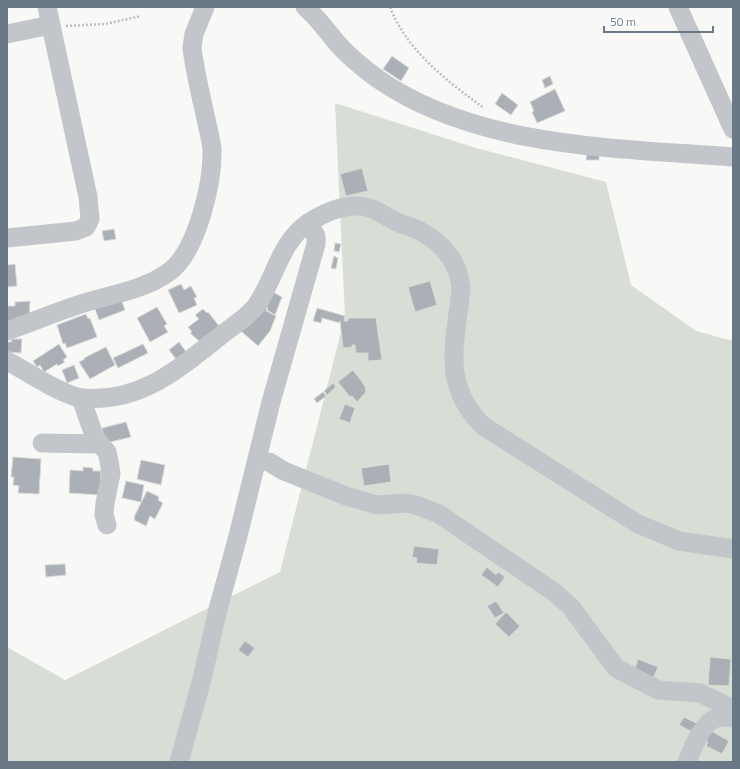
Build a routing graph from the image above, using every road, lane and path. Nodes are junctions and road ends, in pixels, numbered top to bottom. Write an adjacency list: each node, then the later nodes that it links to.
1 (47, 7): 7 (street)
2 (205, 7): 14 (street)
3 (305, 7): 11 (street)
4 (390, 7): 9 (path)
5 (678, 7): 10 (street)
6 (141, 16): 7 (path)
7 (50, 25): 8 (street); 13 (street)
8 (7, 34)
9 (487, 111)
10 (733, 128)
11 (733, 157)
12 (308, 223): 16 (street); 19 (street); 21 (street)
13 (7, 238)
14 (7, 331)
15 (7, 361): 16 (street)
16 (81, 398): 18 (street)
17 (42, 443): 18 (street)
18 (98, 444): 20 (street)
19 (257, 460): 22 (street); 24 (street)
20 (107, 525)
21 (733, 549)
22 (733, 710)
23 (733, 718): 25 (street)
24 (179, 762)
25 (687, 762)

